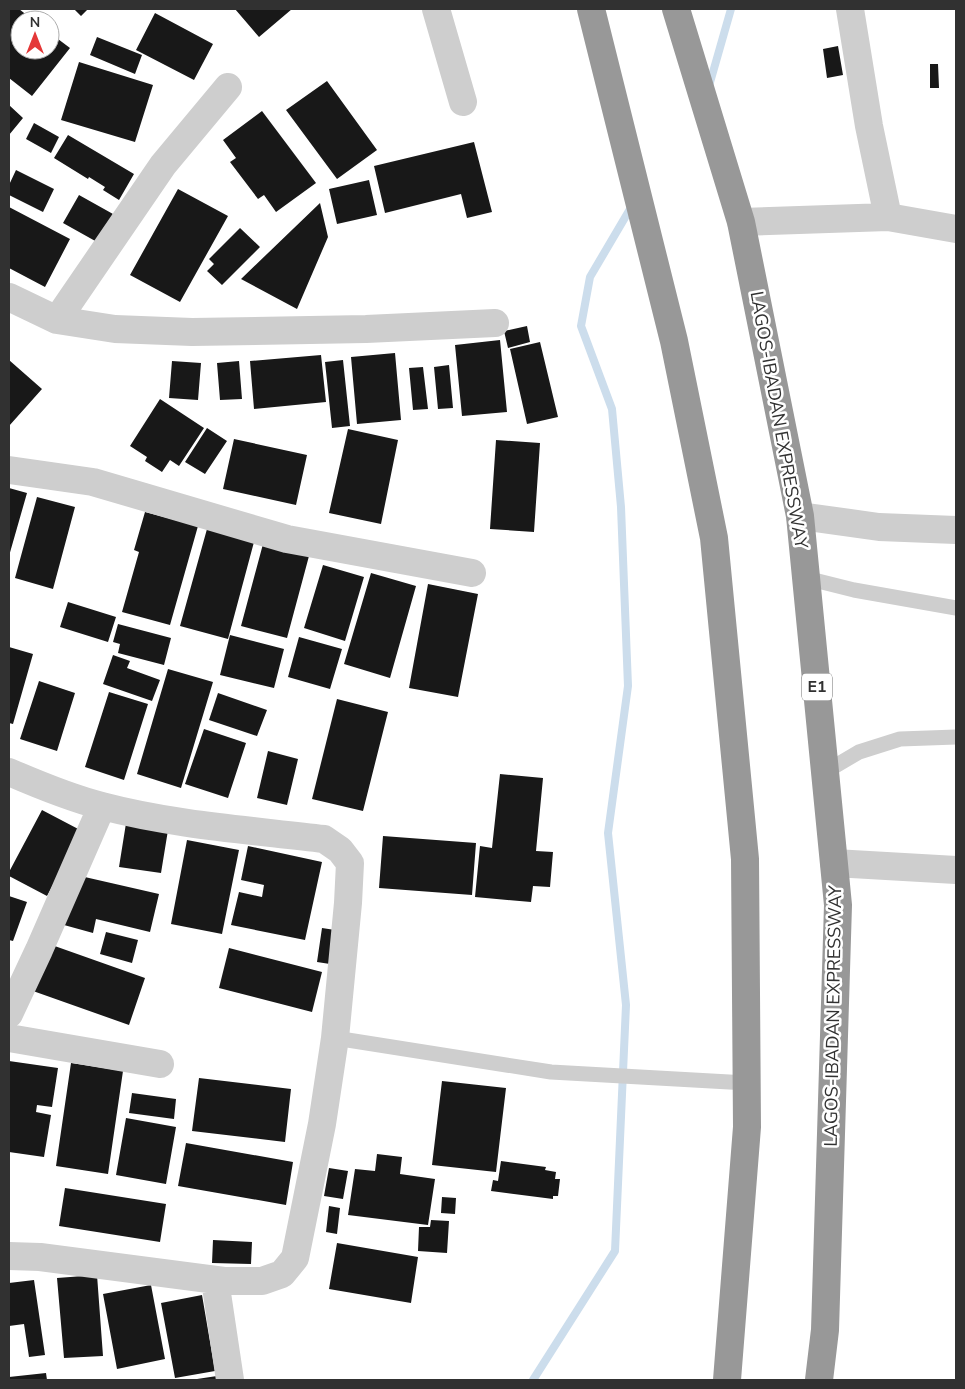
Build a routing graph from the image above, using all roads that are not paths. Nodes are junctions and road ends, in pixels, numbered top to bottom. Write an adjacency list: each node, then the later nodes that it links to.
1 (436, 9): 6 (street)
2 (591, 9): 29 (highway)
3 (676, 9): 8 (highway, LAGOS-IBADAN EXPRESSWAY / E1)
4 (850, 9): 7 (street)
5 (228, 87): 11 (street)
6 (463, 102)
7 (888, 217): 8 (street); 9 (street)
8 (741, 222): 14 (highway, LAGOS-IBADAN EXPRESSWAY / E1)
9 (956, 230)
10 (9, 297): 11 (street)
11 (56, 320): 12 (street)
12 (495, 323)
13 (9, 470): 16 (street)
14 (800, 516): 15 (street); 17 (highway, LAGOS-IBADAN EXPRESSWAY / E1)
15 (956, 530)
16 (472, 573)
17 (806, 578): 18 (lane); 21 (highway, LAGOS-IBADAN EXPRESSWAY / E1)
18 (956, 608)
19 (956, 737): 21 (lane)
20 (9, 772): 22 (street)
21 (825, 772): 23 (highway, LAGOS-IBADAN EXPRESSWAY / E1)
22 (102, 806): 25 (street); 27 (street)
23 (834, 863): 24 (street); 34 (highway, LAGOS-IBADAN EXPRESSWAY / E1)
24 (956, 870)
25 (9, 1014)
26 (9, 1038): 28 (street)
27 (334, 1038): 29 (lane); 31 (street)
28 (160, 1064)
29 (747, 1083): 33 (highway)
30 (9, 1256): 31 (street)
31 (216, 1280): 32 (street)
32 (230, 1380)
33 (727, 1380)
34 (820, 1380)

